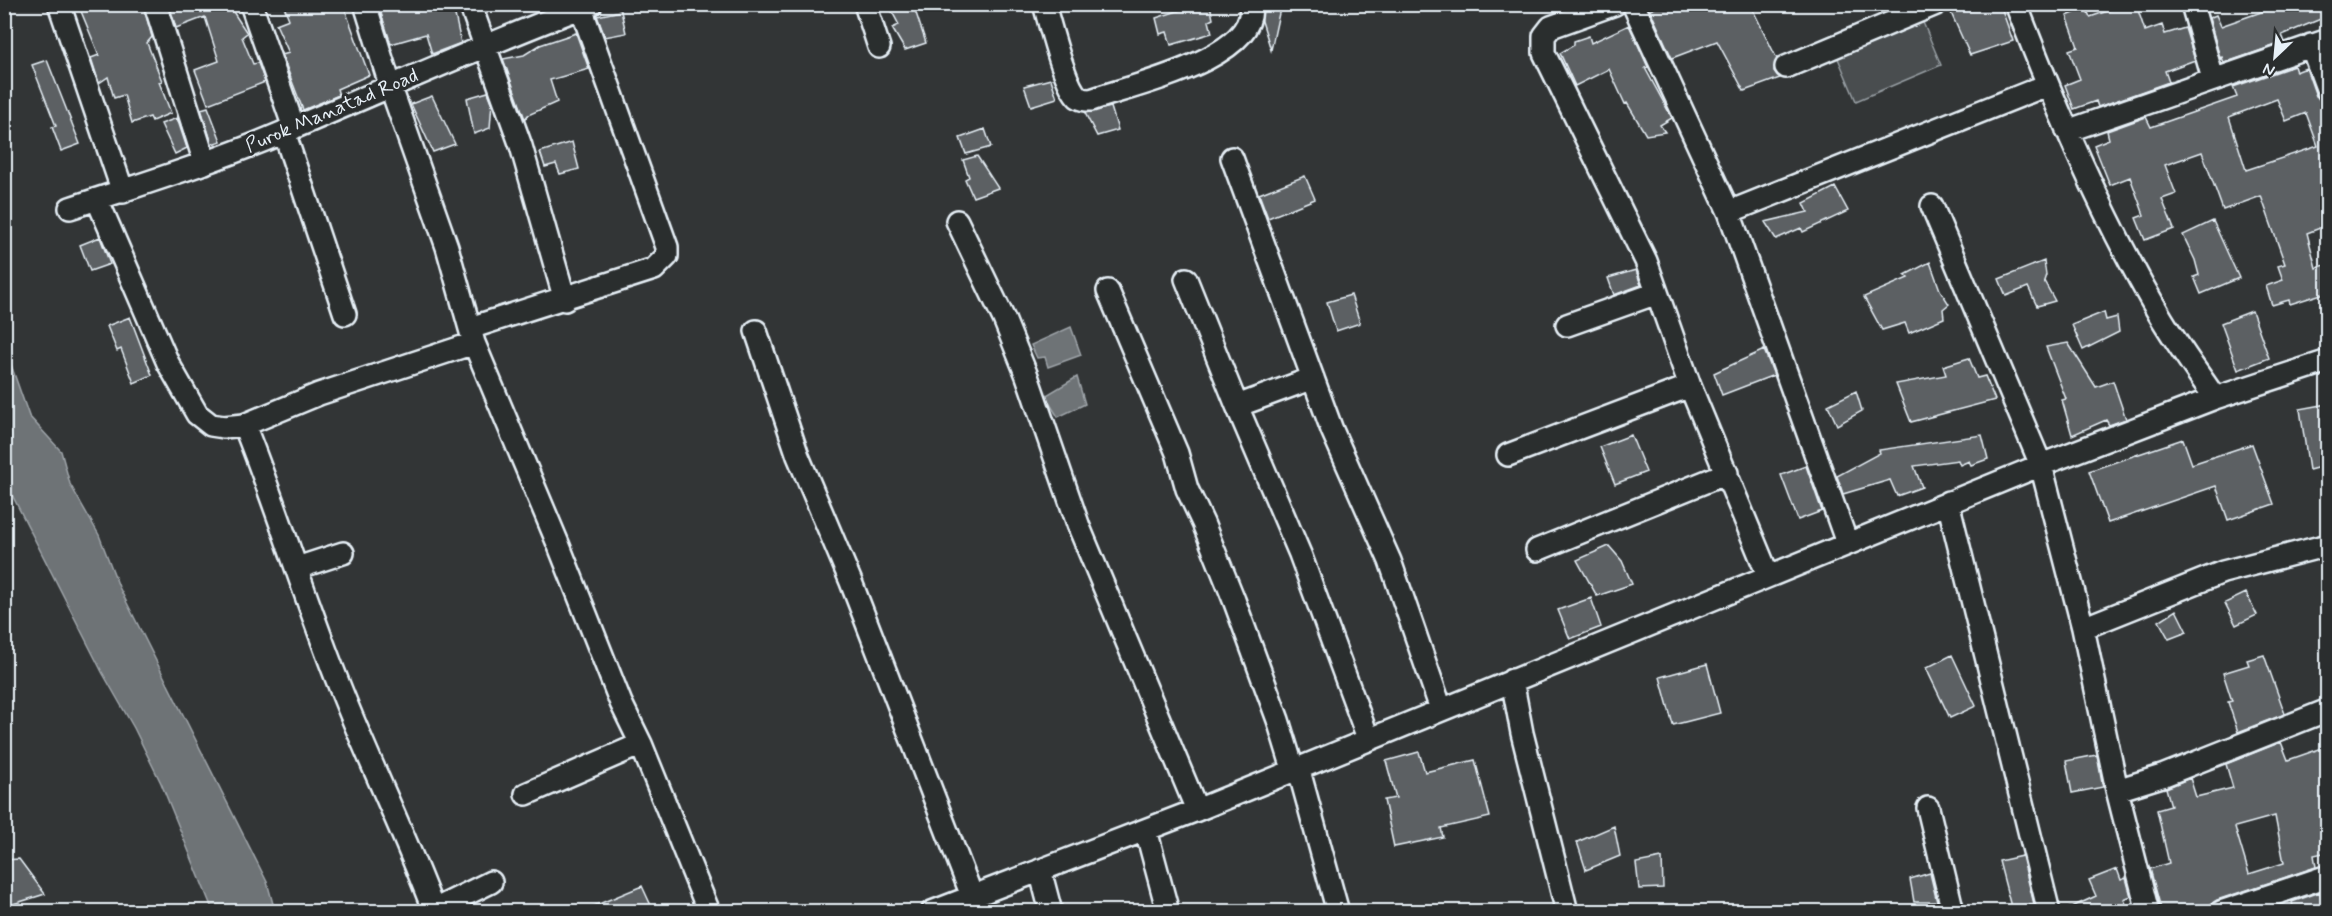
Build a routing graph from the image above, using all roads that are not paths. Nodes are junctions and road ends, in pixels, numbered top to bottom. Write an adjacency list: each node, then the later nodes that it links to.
1 (59, 4): 27 (street)
2 (155, 4): 26 (street)
3 (251, 4): 23 (street)
4 (365, 4): 21 (street)
5 (470, 4): 16 (street)
6 (865, 4): 17 (street)
7 (1044, 4): 8 (street)
8 (1250, 4)
9 (1616, 4): 35 (street)
10 (1633, 4): 31 (street)
11 (1936, 4): 18 (street)
12 (2016, 4): 20 (street)
13 (2192, 4): 19 (street)
14 (575, 8): 16 (street, Purok Manatad Road); 36 (street)
15 (2319, 42): 19 (street); 22 (street)
16 (483, 46): 21 (street, Purok Manatad Road); 36 (street)
17 (879, 47)
18 (1786, 67)
19 (2213, 79): 24 (street)
20 (2047, 85): 24 (street); 31 (street)
21 (391, 88): 23 (street, Purok Manatad Road); 40 (street)
22 (2328, 91)
23 (289, 130): 26 (street, Purok Manatad Road); 37 (street)
24 (2067, 130): 44 (street)
25 (1232, 158): 42 (street)
26 (205, 163): 27 (street, Purok Manatad Road)
27 (123, 192): 28 (street, Purok Manatad Road)
28 (97, 199): 30 (street, Purok Manatad Road); 46 (street)
29 (1932, 206): 48 (street)
30 (69, 208)
31 (1729, 212): 51 (street)
32 (957, 221): 67 (street)
33 (1186, 279): 45 (street)
34 (1108, 291): 63 (street)
35 (1657, 293): 38 (street); 43 (street)
36 (565, 300): 40 (street)
37 (345, 314)
38 (1567, 325)
39 (756, 332): 72 (street)
40 (472, 335): 46 (street); 62 (street)
41 (2328, 361): 44 (street)
42 (1313, 378): 45 (street); 59 (street)
43 (1690, 386): 47 (street); 49 (street)
44 (2215, 398): 48 (street)
45 (1237, 406): 61 (street)
46 (243, 425): 55 (street)
47 (1508, 455)
48 (2041, 465): 50 (street); 57 (street)
49 (1727, 473): 53 (street); 56 (street)
50 (1948, 502): 51 (street); 81 (street)
51 (1846, 543): 56 (street)
52 (2328, 545): 57 (street)
53 (1537, 550)
54 (343, 553): 55 (street)
55 (297, 568): 74 (street)
56 (1768, 575): 58 (street)
57 (2083, 628): 64 (street)
58 (1512, 680): 59 (street); 79 (street)
59 (1441, 709): 61 (street)
60 (2328, 710): 64 (street)
61 (1368, 738): 63 (street)
62 (641, 744): 65 (street); 75 (street)
63 (1296, 768): 67 (street); 73 (street)
64 (2116, 790): 82 (street)
65 (526, 794)
66 (1928, 808): 80 (street)
67 (1197, 810): 68 (street)
68 (1146, 830): 69 (street); 78 (street)
69 (1040, 870): 72 (street); 77 (street)
70 (2328, 876): 83 (street)
71 (491, 882): 74 (street)
72 (972, 896): 76 (street)
73 (1335, 910)
74 (434, 911)
75 (710, 912)
76 (933, 912)
77 (1051, 912)
78 (1168, 912)
79 (1567, 912)
80 (1953, 912)
81 (2049, 912)
82 (2148, 912)
83 (2221, 912)

